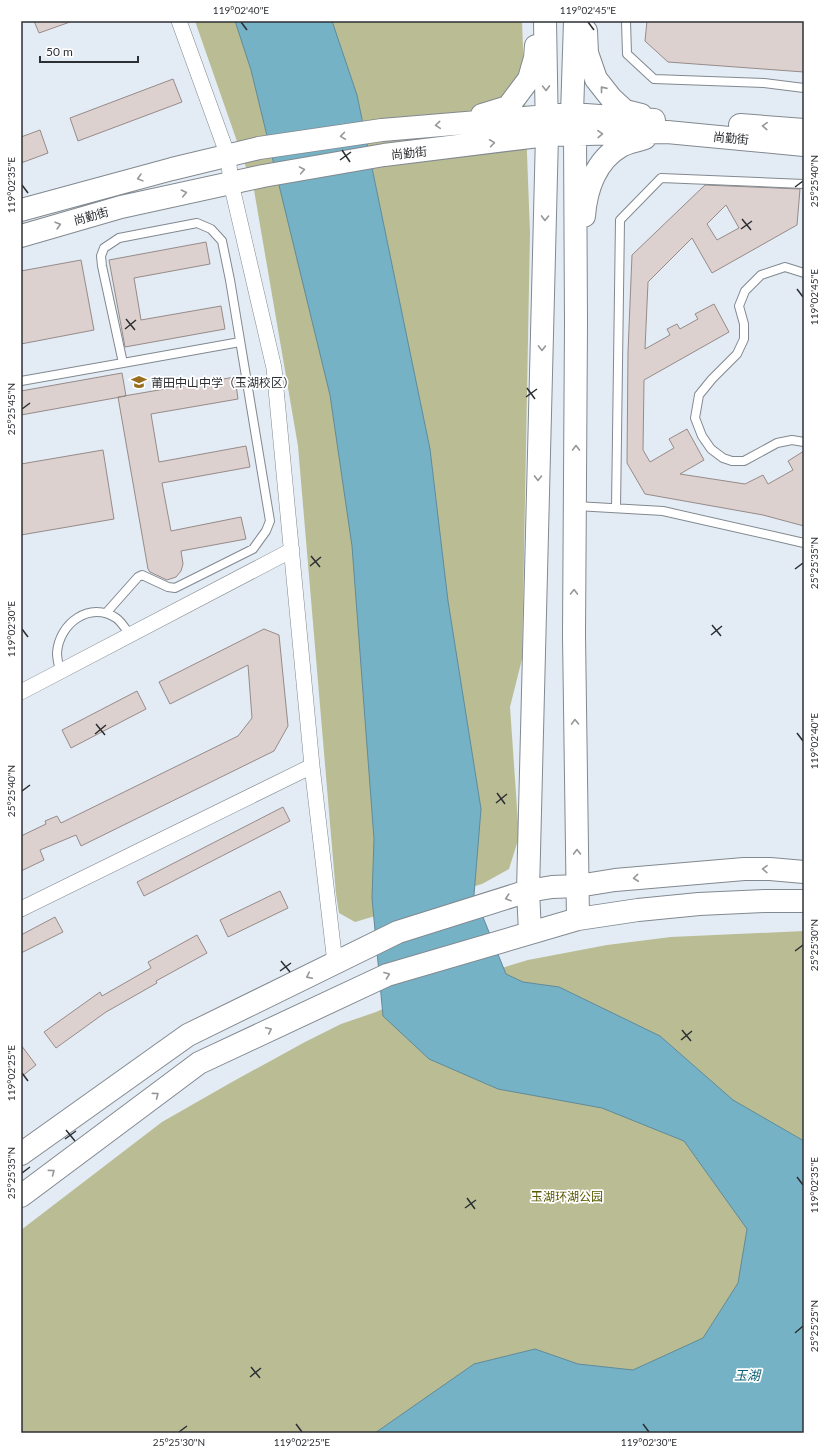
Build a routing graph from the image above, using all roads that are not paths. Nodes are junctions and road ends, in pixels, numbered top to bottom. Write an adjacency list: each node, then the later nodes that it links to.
1 (179, 21): 14 (street)
2 (539, 21): 8 (main road)
3 (545, 21): 10 (main road, one-way to 10)
4 (575, 21): 9 (main road)
5 (585, 21): 11 (main road, one-way to 5)
6 (626, 21): 7 (lane)
7 (804, 88)
8 (461, 123): 10 (main road, 尚勤街); 14 (main road, 尚勤街, one-way to 14)
9 (574, 124): 10 (main road, 尚勤街); 11 (main road, 尚勤街); 20 (main road)
10 (547, 126): 15 (main road, 尚勤街, one-way to 10); 36 (main road, one-way to 36)
11 (663, 126): 12 (main road, 尚勤街, one-way to 11); 13 (main road, 尚勤街); 20 (main road)
12 (804, 130)
13 (804, 145)
14 (228, 156): 15 (street); 17 (main road, 尚勤街, one-way to 17)
15 (231, 183): 18 (main road, 尚勤街, one-way to 15); 28 (street)
16 (804, 184): 26 (lane)
17 (21, 210)
18 (21, 236)
19 (804, 273): 24 (lane)
20 (576, 323): 25 (main road, one-way to 20)
21 (240, 342): 22 (lane); 22 (lane); 29 (lane)
22 (124, 363): 23 (lane)
23 (21, 381)
24 (804, 442)
25 (575, 506): 26 (lane); 35 (main road, one-way to 25)
26 (616, 508): 27 (lane)
27 (804, 543)
28 (292, 550): 30 (street); 33 (street)
29 (106, 613): 30 (lane); 31 (lane)
30 (130, 635): 31 (street)
31 (60, 672): 32 (street)
32 (21, 692)
33 (312, 766): 38 (street); 41 (street)
34 (804, 872): 35 (main road, one-way to 35)
35 (578, 886): 36 (main road); 39 (main road)
36 (528, 891): 40 (main road); 41 (main road, one-way to 41)
37 (804, 901): 39 (main road)
38 (21, 909)
39 (578, 918): 40 (main road)
40 (530, 932): 43 (main road, one-way to 40)
41 (335, 963): 42 (main road, one-way to 42)
42 (21, 1154)
43 (21, 1196)

